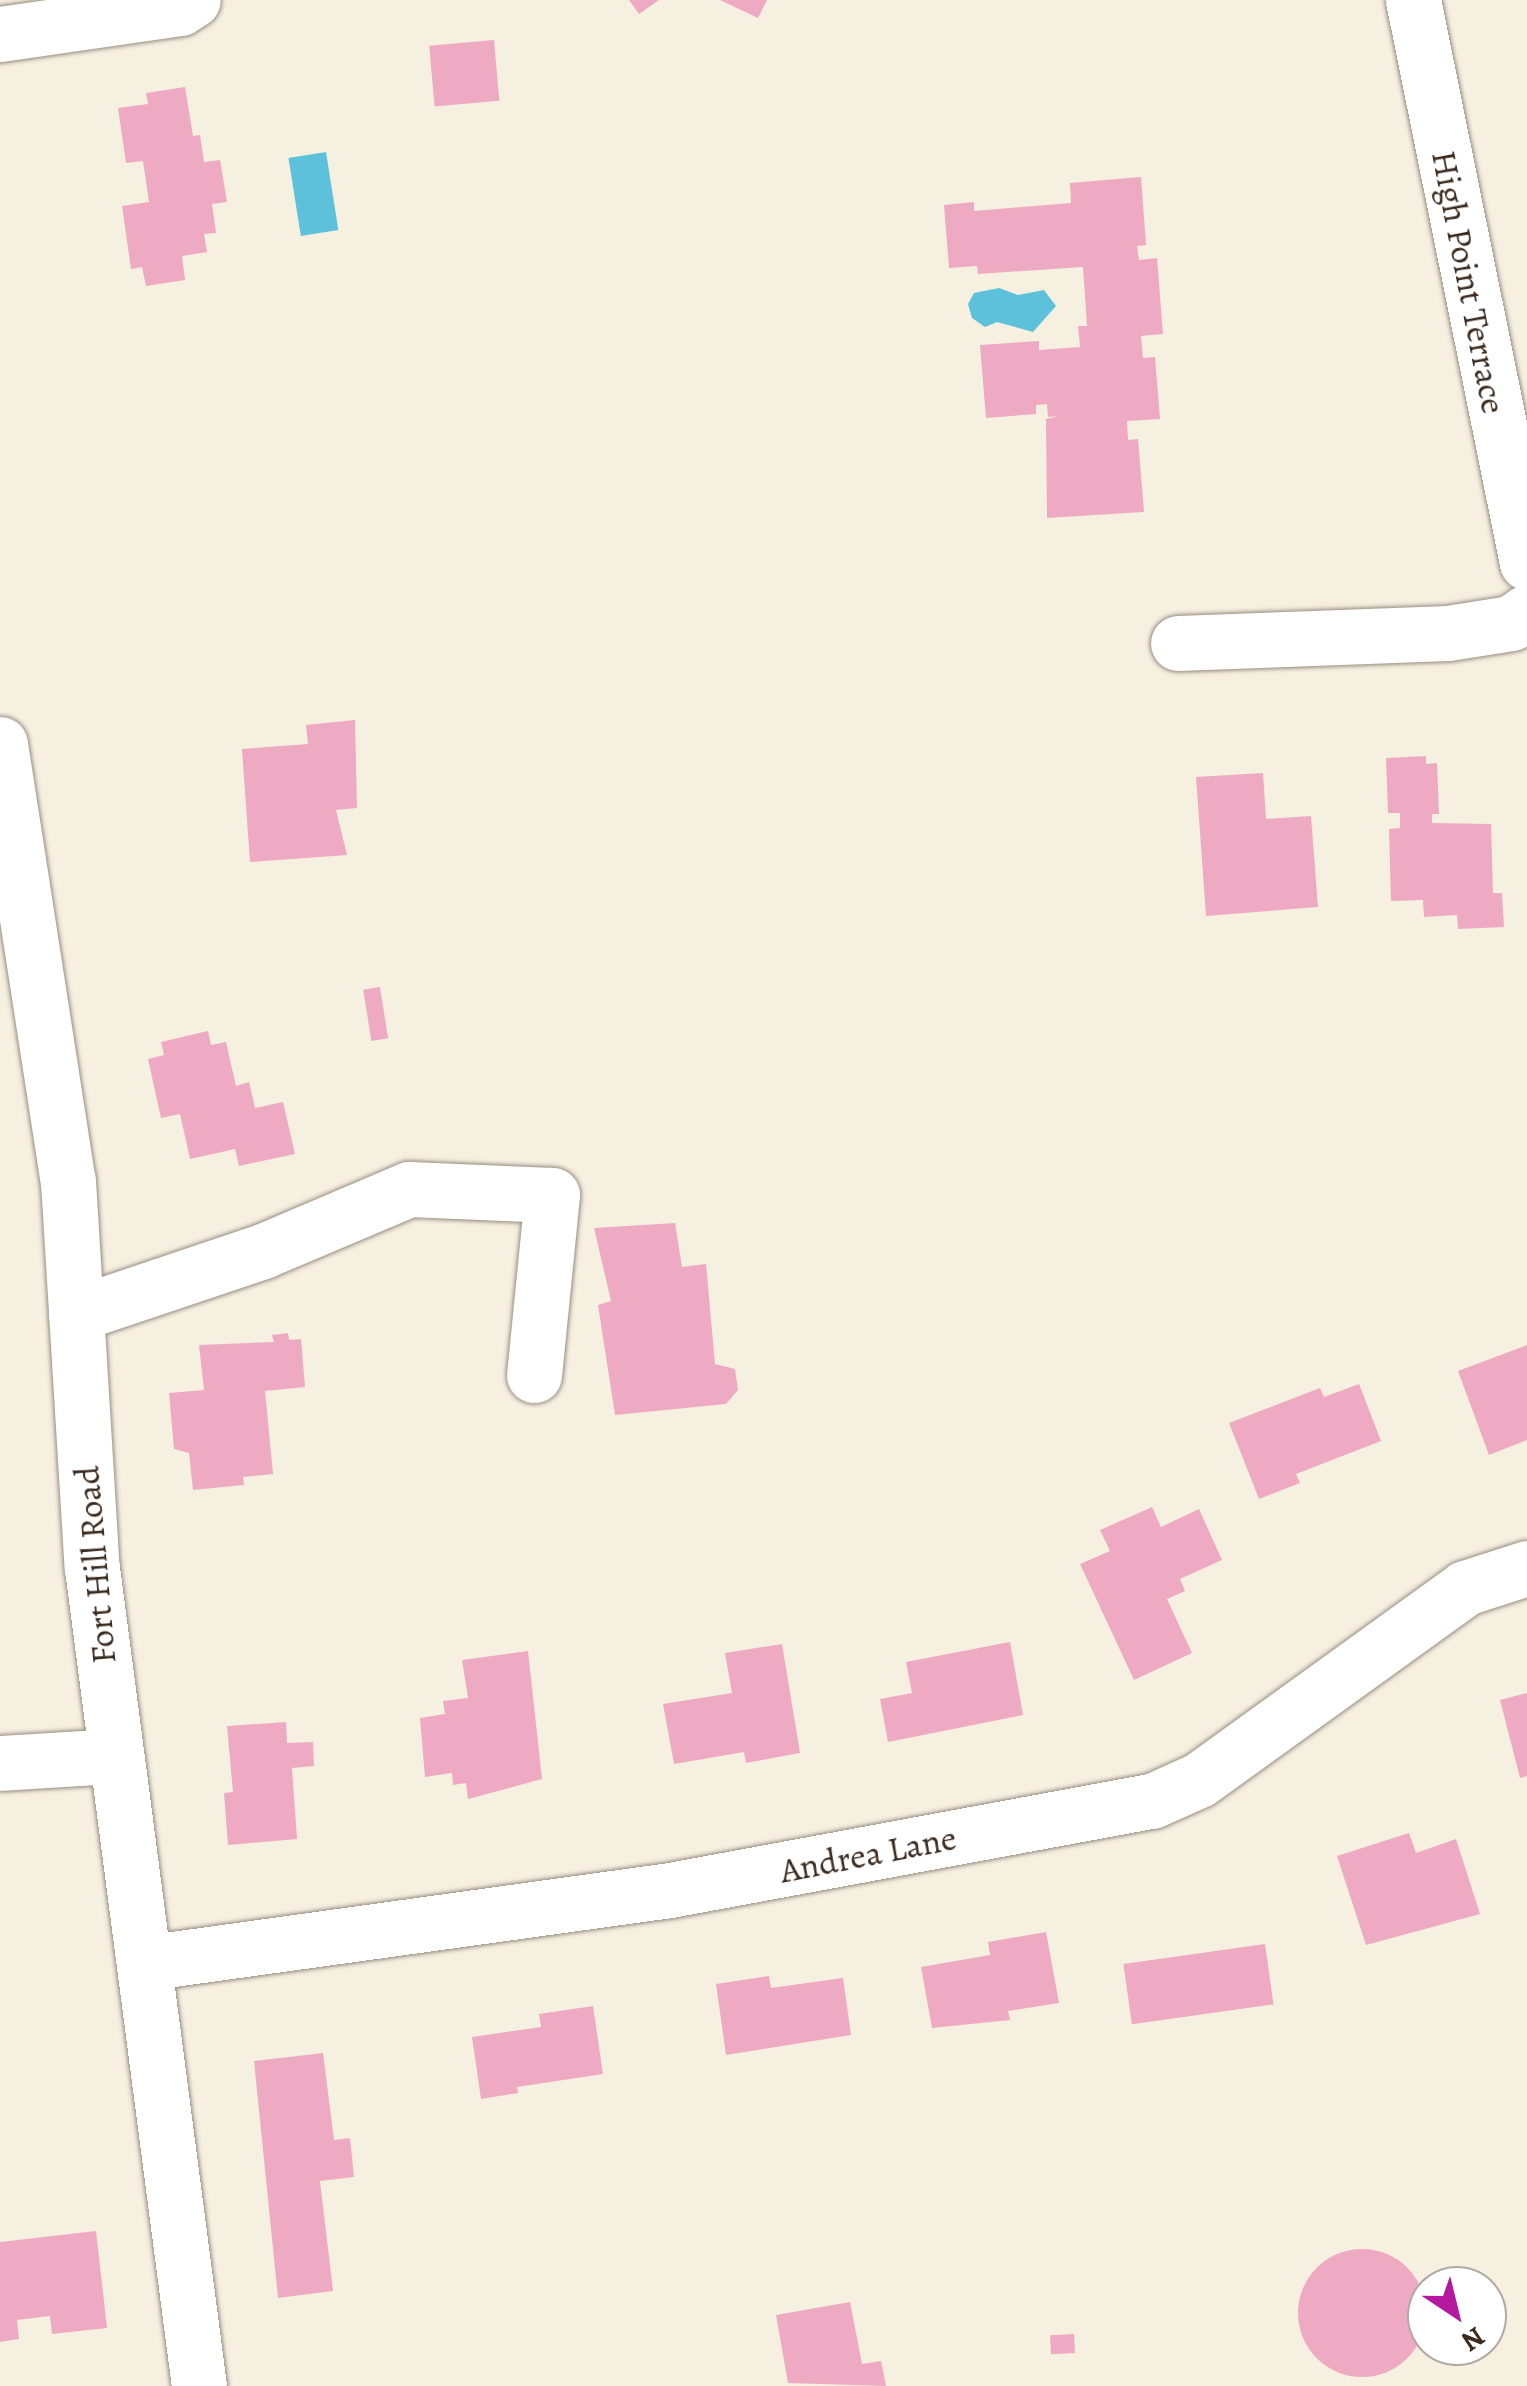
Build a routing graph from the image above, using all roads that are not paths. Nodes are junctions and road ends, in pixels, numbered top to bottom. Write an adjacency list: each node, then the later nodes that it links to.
1 (193, 0): 3 (street)
2 (1413, 0): 4 (street, High Point Terrace)
3 (0, 34)
4 (1527, 563)
5 (1527, 612): 6 (street)
6 (1178, 643)
7 (0, 744): 8 (street, Fort Hill Road)
8 (9, 836): 9 (street, Fort Hill Road)
9 (76, 1314): 10 (street); 12 (street, Fort Hill Road)
10 (534, 1375)
11 (1527, 1568): 14 (street, Andrea Lane)
12 (113, 1756): 13 (street); 14 (street, Fort Hill Road)
13 (0, 1763)
14 (144, 1963): 15 (street, Fort Hill Road)
15 (199, 2386)

